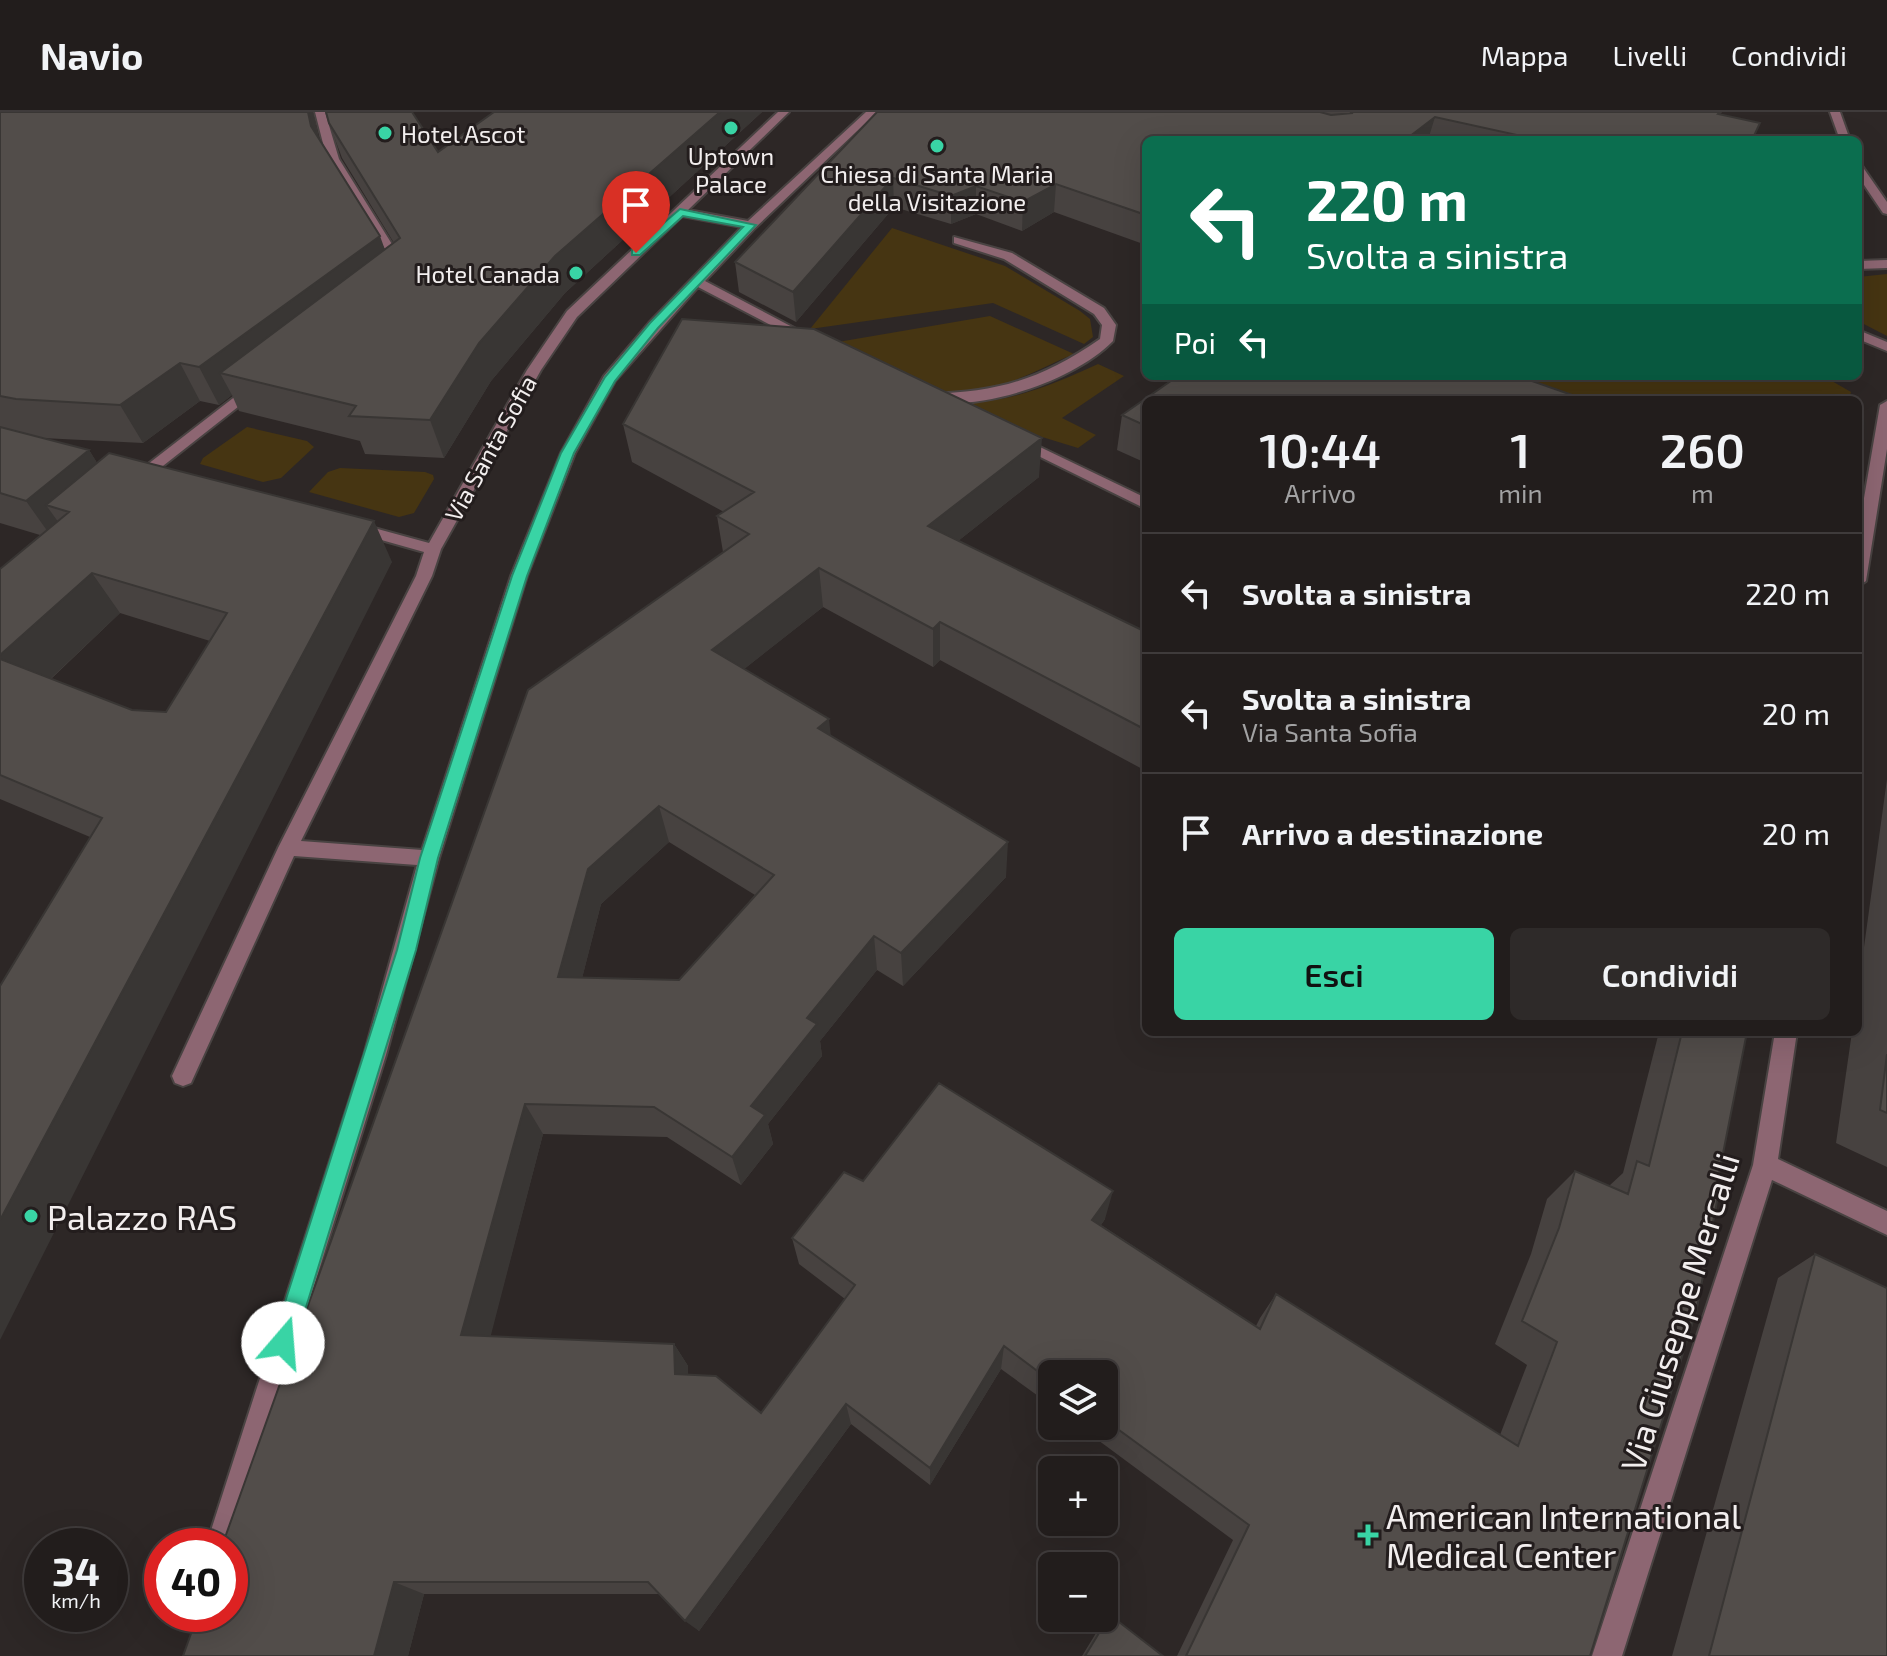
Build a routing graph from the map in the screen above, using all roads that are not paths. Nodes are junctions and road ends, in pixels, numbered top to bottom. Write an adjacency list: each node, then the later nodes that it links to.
1 (320, 112): 13 (street)
2 (784, 112): 8 (street, Via Santa Sofia)
3 (872, 112): 9 (street)
4 (1835, 112): 5 (street)
5 (1844, 136)
6 (1862, 175): 7 (street)
7 (1887, 211)
8 (680, 212): 9 (street); 27 (street, Via Santa Sofia)
9 (751, 225): 14 (street)
10 (958, 240): 20 (street)
11 (1862, 262): 12 (street)
12 (1887, 264)
13 (400, 278)
14 (696, 281): 16 (street); 30 (street)
15 (1862, 336): 17 (street)
16 (818, 344)
17 (1887, 347)
18 (270, 376): 22 (street)
19 (1887, 405): 28 (street)
20 (957, 411)
21 (998, 431): 25 (street)
22 (137, 470): 23 (street); 24 (street)
23 (171, 479)
24 (125, 489)
25 (1142, 502)
26 (341, 524): 27 (street)
27 (433, 549): 29 (street, Via Santa Sofia)
28 (1862, 557)
29 (288, 848): 30 (street); 32 (street, Via Santa Sofia)
30 (429, 858): 35 (street)
31 (1785, 1036): 33 (street, Via Giuseppe Mercalli)
32 (183, 1076)
33 (1765, 1165): 34 (street); 36 (street, Via Giuseppe Mercalli)
34 (1887, 1223)
35 (226, 1528)
36 (1607, 1656)

